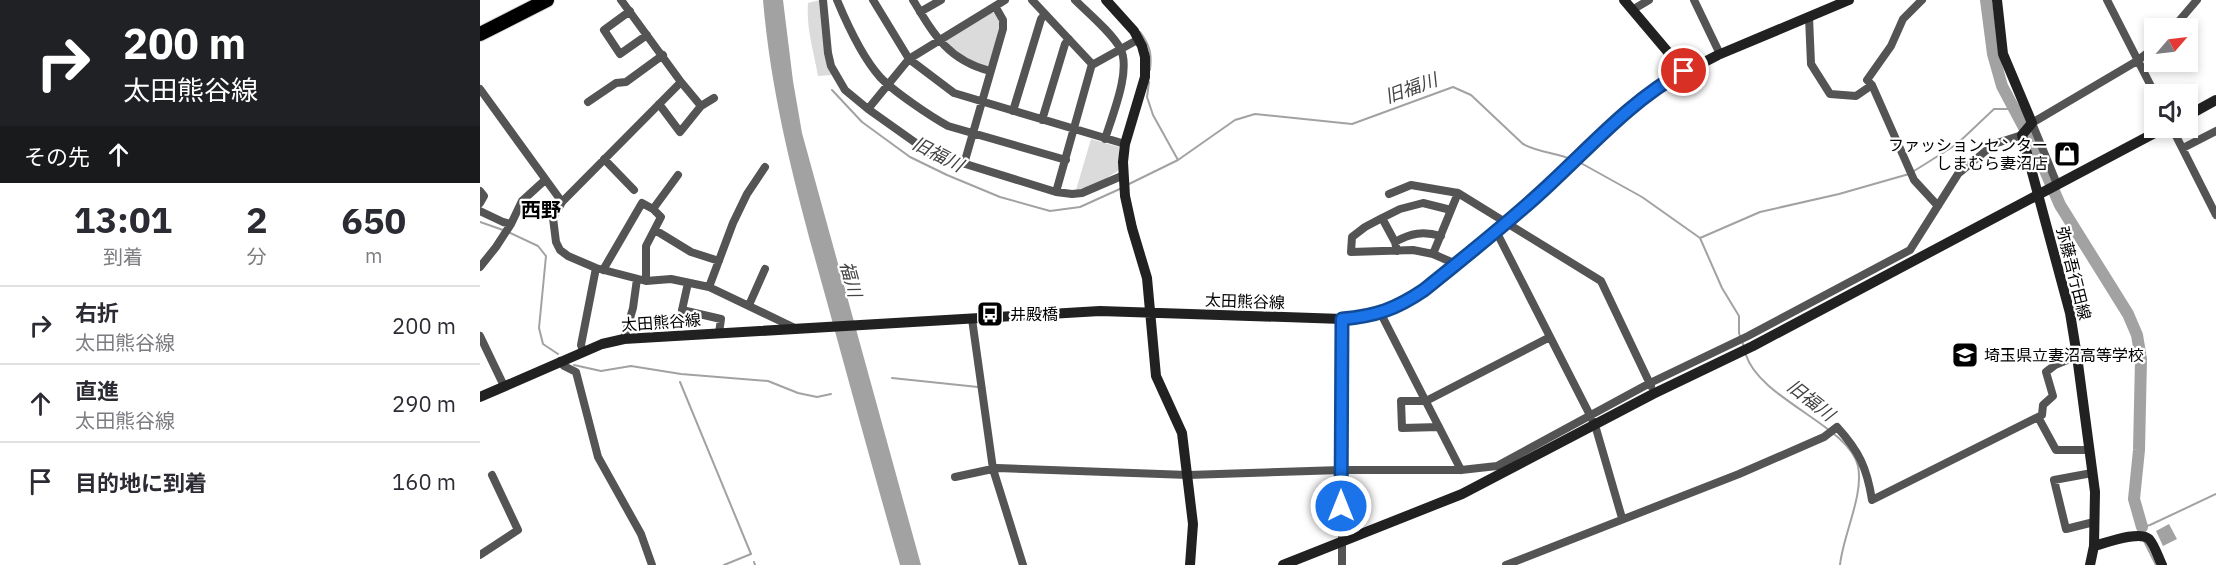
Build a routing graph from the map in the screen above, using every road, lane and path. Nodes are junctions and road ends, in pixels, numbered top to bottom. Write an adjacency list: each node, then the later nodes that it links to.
1 (526, 0): 28 (highway)
2 (547, 0): 29 (highway)
3 (621, 0): 23 (street)
4 (823, 0): 54 (street)
5 (837, 0): 44 (street)
6 (873, 0): 38 (street)
7 (913, 0): 24 (street)
8 (941, 0): 24 (street)
9 (1005, 0): 21 (street)
10 (1032, 0): 25 (street)
11 (1075, 0): 34 (street)
12 (1106, 0): 32 (main road)
13 (1624, 0): 22 (main road)
14 (1649, 0): 22 (street)
15 (1694, 0): 35 (street)
16 (1922, 0): 46 (street)
17 (1997, 0): 58 (main road)
18 (2107, 0): 39 (street)
19 (2197, 0): 27 (street)
20 (1844, 1): 26 (main road)
21 (994, 6): 33 (street); 41 (street)
22 (1632, 10): 42 (main road)
23 (630, 11): 30 (street); 30 (street)
24 (920, 12): 33 (street)
25 (1045, 14): 31 (street); 56 (street)
26 (1809, 17): 35 (main road); 46 (street)
27 (2182, 18)
28 (480, 23)
29 (480, 34)
30 (647, 34): 36 (street)
31 (1070, 39): 40 (street); 57 (street)
32 (1139, 39): 34 (street); 66 (main road)
33 (938, 40): 38 (street); 41 (street)
34 (1121, 49): 40 (street); 63 (street)
35 (1720, 54): 42 (main road)
36 (663, 55): 43 (street); 50 (street)
37 (2144, 56): 39 (street)
38 (909, 59): 44 (street); 51 (street)
39 (2138, 61): 45 (street); 58 (street)
40 (1092, 65): 59 (street)
41 (990, 71): 51 (street)
42 (1684, 71): 89 (main road, 太田熊谷線)
43 (681, 82): 52 (street); 53 (street)
44 (888, 83): 54 (street); 61 (street)
45 (2150, 84)
46 (1872, 85): 83 (street)
47 (480, 89): 74 (street)
48 (714, 98): 53 (street)
49 (2216, 100): 55 (main road)
50 (588, 102)
51 (981, 102): 56 (street); 61 (street)
52 (659, 104): 53 (street); 68 (street)
53 (701, 106)
54 (868, 109): 70 (street)
55 (2198, 110)
56 (1013, 111): 57 (street)
57 (1042, 120): 59 (street)
58 (2032, 123): 62 (main road); 75 (street)
59 (1074, 129): 63 (street); 69 (street)
60 (2216, 132): 67 (street)
61 (973, 133): 69 (street); 70 (street)
62 (2022, 135): 75 (main road, 弥藤吾行田線); 83 (street)
63 (1105, 138): 66 (street)
64 (2145, 138): 75 (main road)
65 (2178, 138): 67 (street)
66 (1125, 144): 73 (main road)
67 (2183, 148): 87 (street)
68 (604, 159): 76 (street); 81 (street)
69 (1065, 160): 78 (street)
70 (964, 164): 78 (street)
71 (765, 167): 97 (street)
72 (678, 175): 84 (street)
73 (1124, 177): 78 (street); 107 (main road)
74 (545, 180): 81 (street); 90 (street)
75 (2047, 189): 116 (main road); 118 (main road, 弥藤吾行田線)
76 (634, 190)
77 (480, 191): 82 (street)
78 (1056, 192)
79 (1458, 193): 80 (street); 85 (street); 89 (street)
80 (1389, 194)
81 (562, 202): 100 (street)
82 (480, 203)
83 (1938, 206): 116 (street)
84 (653, 209): 91 (street); 100 (street)
85 (1451, 210): 88 (street); 93 (street)
86 (480, 211): 90 (street)
87 (2216, 214)
88 (1382, 218): 94 (street); 95 (street)
89 (1506, 222): 92 (main road, 太田熊谷線); 121 (street)
90 (511, 224): 99 (street)
91 (655, 230): 97 (street); 103 (street)
92 (1496, 231): 98 (main road, 太田熊谷線); 114 (street)
93 (1441, 236): 94 (street); 96 (street)
94 (1395, 242): 95 (street)
95 (1397, 251): 96 (street)
96 (1433, 254): 98 (street)
97 (719, 261): 105 (street)
98 (1456, 264): 108 (main road, 太田熊谷線)
99 (480, 267)
100 (599, 269): 102 (street); 117 (street)
101 (765, 269): 106 (street)
102 (637, 279): 103 (street); 115 (street)
103 (646, 281): 104 (street)
104 (688, 283): 105 (street); 112 (street)
105 (709, 287): 106 (street)
106 (749, 305): 111 (street)
107 (1151, 314): 109 (main road, 太田熊谷線); 110 (main road, 太田熊谷線); 133 (main road)
108 (1381, 314): 110 (main road, 太田熊谷線); 123 (street)
109 (972, 318): 111 (main road, 太田熊谷線); 128 (street)
110 (1342, 319): 129 (street)
111 (797, 329): 112 (main road, 太田熊谷線)
112 (719, 333): 115 (main road, 太田熊谷線)
113 (480, 336): 120 (street)
114 (1550, 337): 123 (street); 125 (street)
115 (624, 339): 117 (main road, 太田熊谷線)
116 (1751, 341): 121 (main road); 121 (street)
117 (583, 351): 119 (main road, 太田熊谷線)
118 (2077, 356): 124 (street); 127 (main road, 弥藤吾行田線)
119 (560, 361): 120 (main road, 太田熊谷線); 140 (street)
120 (504, 386): 122 (main road, 太田熊谷線)
121 (1652, 388): 125 (main road)
122 (480, 397)
123 (1426, 401): 126 (street); 126 (street)
124 (2038, 417): 127 (street); 135 (street)
125 (1592, 420): 130 (street); 135 (street); 137 (main road)
126 (1439, 427): 130 (street)
127 (2089, 450): 131 (main road, 弥藤吾行田線)
128 (993, 469): 133 (street); 134 (street); 141 (street)
129 (1341, 470): 130 (street); 133 (street); 137 (street)
130 (1461, 470)
131 (2092, 473): 136 (main road, 弥藤吾行田線); 136 (street)
132 (492, 475): 139 (street)
133 (1188, 475): 142 (main road)
134 (954, 477)
135 (1622, 518): 145 (street)
136 (2094, 522): 138 (main road, 弥藤吾行田線)
137 (1341, 542): 143 (main road); 144 (street)
138 (2094, 546): 146 (main road, 弥藤吾行田線); 147 (main road)
139 (480, 555)
140 (652, 565)
141 (1023, 565)
142 (1190, 565)
143 (1283, 565)
144 (1342, 565)
145 (1506, 565)
146 (2090, 565)
147 (2162, 565)

